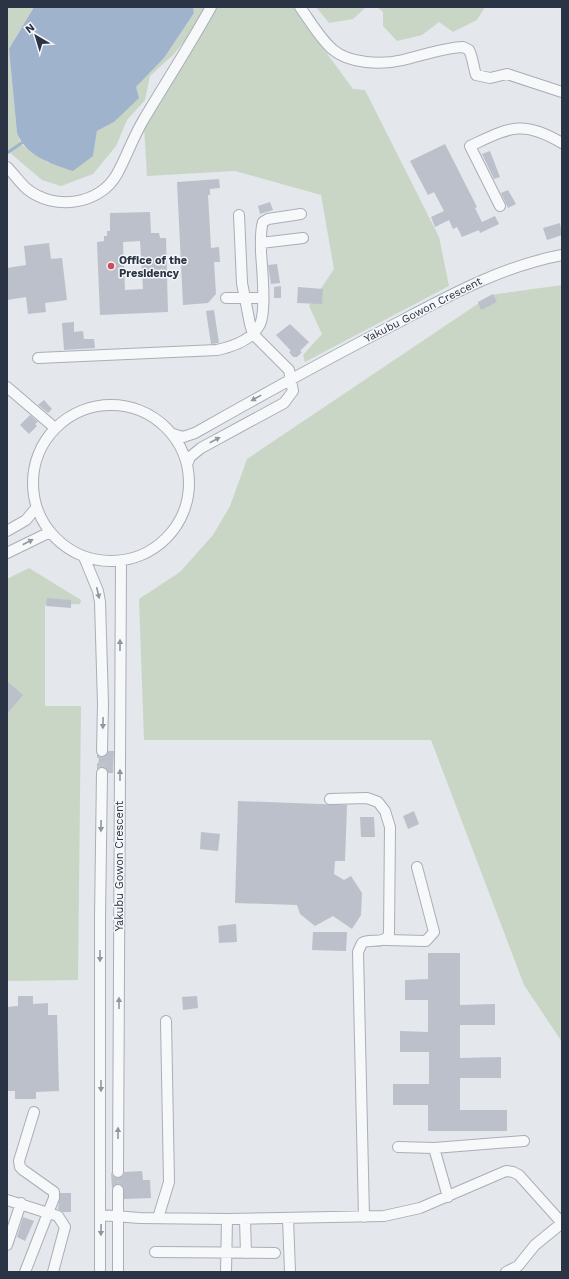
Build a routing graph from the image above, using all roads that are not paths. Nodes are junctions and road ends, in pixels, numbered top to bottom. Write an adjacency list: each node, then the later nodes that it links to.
1 (211, 7): 5 (street)
2 (300, 7): 3 (street)
3 (562, 92)
4 (562, 143): 6 (street)
5 (7, 167)
6 (500, 206)
7 (301, 214): 10 (street)
8 (239, 215): 13 (street)
9 (303, 238): 10 (street)
10 (261, 242): 14 (street)
11 (562, 255): 17 (street, Yakubu Gowon Crescent)
12 (226, 298): 13 (street)
13 (245, 298): 14 (street); 15 (street)
14 (263, 298): 15 (street)
15 (253, 334): 16 (street); 17 (street)
16 (38, 358)
17 (290, 380): 20 (street, Yakubu Gowon Crescent, one-way to 20); 21 (street, one-way to 17)
18 (7, 387): 19 (street)
19 (55, 428): 20 (street); 22 (street)
20 (172, 434): 21 (street)
21 (188, 465): 27 (street)
22 (36, 508): 23 (street); 24 (street)
23 (7, 532)
24 (50, 532): 25 (street, one-way to 24); 26 (street)
25 (7, 553)
26 (84, 557): 27 (street); 28 (street, one-way to 28)
27 (121, 561): 38 (street, Yakubu Gowon Crescent, one-way to 27)
28 (102, 751)
29 (102, 773): 44 (street, one-way to 44)
30 (330, 799): 32 (street)
31 (417, 867): 32 (street)
32 (386, 940): 46 (street)
33 (166, 1021): 47 (street)
34 (34, 1112): 43 (street)
35 (524, 1141): 37 (street)
36 (398, 1147): 37 (street)
37 (434, 1148): 40 (street)
38 (118, 1172)
39 (118, 1190): 45 (street)
40 (448, 1196): 46 (street); 51 (street)
41 (7, 1200): 42 (street)
42 (21, 1203): 43 (street); 52 (street)
43 (48, 1213): 57 (street); 58 (street)
44 (101, 1215): 45 (street); 59 (street, one-way to 59)
45 (118, 1216): 47 (street); 60 (street)
46 (364, 1217): 48 (street)
47 (158, 1218): 49 (street)
48 (288, 1218): 50 (street); 62 (street)
49 (226, 1219): 50 (street); 54 (street)
50 (245, 1219): 55 (street)
51 (562, 1223): 63 (street)
52 (7, 1245)
53 (155, 1252): 54 (street)
54 (226, 1253): 55 (street); 61 (street)
55 (246, 1253): 56 (street)
56 (275, 1253)
57 (25, 1272)
58 (53, 1272)
59 (100, 1272)
60 (118, 1272)
61 (226, 1272)
62 (290, 1272)
63 (506, 1272)

